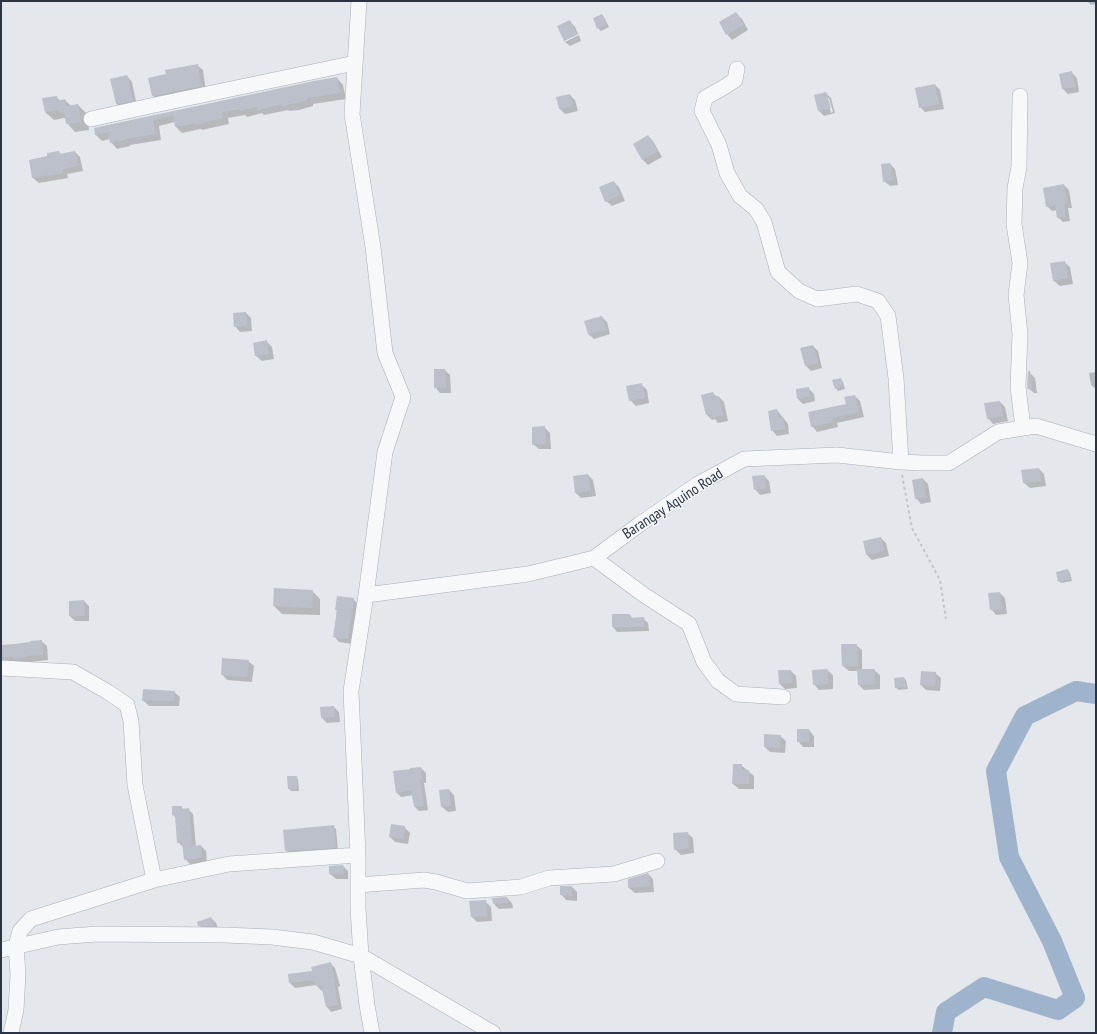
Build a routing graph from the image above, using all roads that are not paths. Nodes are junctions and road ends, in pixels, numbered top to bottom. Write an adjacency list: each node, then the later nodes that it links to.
1 (359, 1): 2 (street)
2 (355, 63): 5 (street); 10 (street)
3 (737, 69): 8 (street)
4 (1020, 96): 6 (street)
5 (91, 119)
6 (1023, 428): 7 (street, Barangay Aquino Road); 8 (street, Barangay Aquino Road)
7 (1096, 444)
8 (901, 462): 9 (street, Barangay Aquino Road)
9 (594, 558): 10 (street, Barangay Aquino Road); 12 (street)
10 (366, 595): 13 (street)
11 (1, 668): 15 (street)
12 (783, 697)
13 (358, 854): 15 (street); 16 (street)
14 (657, 861): 16 (street)
15 (154, 880): 17 (street)
16 (358, 885): 19 (street)
17 (16, 946): 18 (street); 19 (street); 20 (street)
18 (1, 950)
19 (361, 956): 21 (street); 22 (street)
20 (11, 1033)
21 (372, 1033)
22 (493, 1033)

